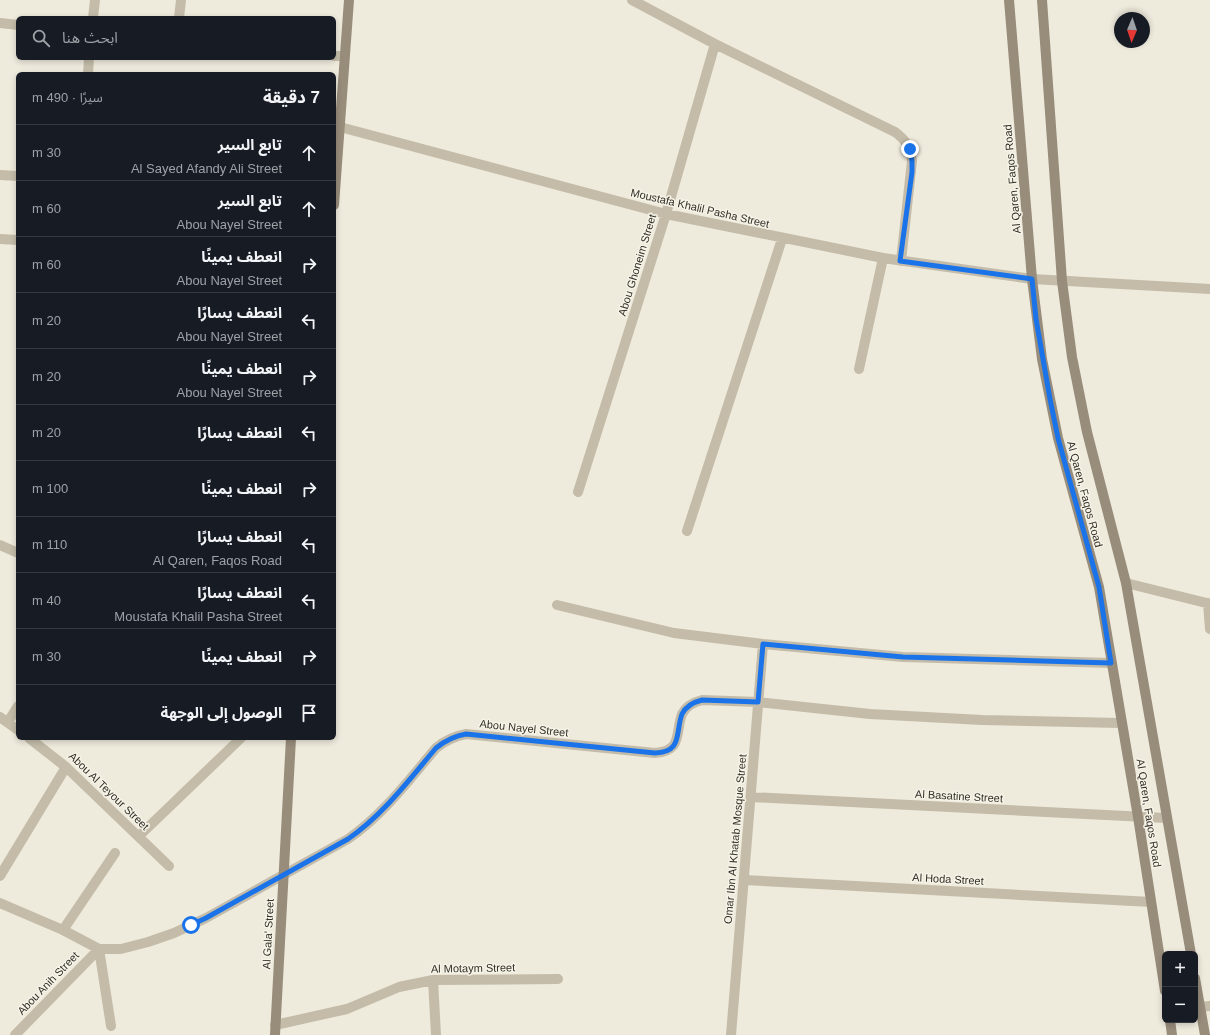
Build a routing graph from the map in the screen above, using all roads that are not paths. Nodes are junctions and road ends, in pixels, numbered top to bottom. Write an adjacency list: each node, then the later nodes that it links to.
1 (95, 0): 7 (street)
2 (181, 0): 8 (street)
3 (349, 0): 13 (main road)
4 (632, 0): 11 (street)
5 (1009, 0): 26 (main road, Al Qaren, Faqos Road)
6 (1042, 0): 27 (main road, Al Qaren, Faqos Road)
7 (93, 16)
8 (179, 16)
9 (0, 23): 10 (street)
10 (16, 25)
11 (715, 44): 20 (street, Abou Ghoneim Street); 25 (street)
12 (336, 56): 13 (street)
13 (345, 56): 16 (main road)
14 (89, 60): 15 (street)
15 (88, 72)
16 (340, 127): 18 (main road); 20 (street, Moustafa Khalil Pasha Street)
17 (0, 175): 19 (street)
18 (336, 175)
19 (16, 176)
20 (666, 214): 22 (street, Moustafa Khalil Pasha Street); 30 (street, Abou Ghoneim Street)
21 (0, 239): 23 (street)
22 (782, 239): 24 (street, Moustafa Khalil Pasha Street); 31 (street)
23 (16, 240)
24 (883, 258): 25 (street, Moustafa Khalil Pasha Street); 29 (street)
25 (900, 261): 26 (street, Moustafa Khalil Pasha Street)
26 (1032, 279): 27 (street, Moustafa Khalil Pasha Street); 39 (main road, Al Qaren, Faqos Road)
27 (1062, 281): 28 (street, Moustafa Khalil Pasha Street); 34 (main road, Al Qaren, Faqos Road)
28 (1210, 288)
29 (859, 369)
30 (578, 492)
31 (687, 531)
32 (0, 545): 33 (street)
33 (16, 552)
34 (1126, 583): 35 (street); 51 (main road, Al Qaren, Faqos Road)
35 (1209, 604): 37 (street)
36 (557, 605): 38 (street)
37 (1210, 629)
38 (763, 644): 39 (street); 40 (street, Omar Ibn Al Khatab Mosque Street)
39 (1111, 663): 43 (main road, Al Qaren, Faqos Road)
40 (758, 702): 43 (street, Abou Nayel Street); 49 (street, Omar Ibn Al Khatab Mosque Street); 55 (street, Abou Nayel Street)
41 (16, 708): 42 (street)
42 (4, 719): 44 (street)
43 (1121, 724): 50 (main road, Al Qaren, Faqos Road)
44 (16, 728)
45 (32, 740): 48 (street, Abou Al Teyour Street)
46 (239, 740): 52 (street)
47 (291, 740): 55 (main road, Al Gala' Street)
48 (66, 767): 52 (street, Abou Al Teyour Street); 56 (street)
49 (751, 797): 50 (street, Al Basatine Street); 57 (street, Omar Ibn Al Khatab Mosque Street)
50 (1138, 817): 51 (street, Al Basatine Street); 58 (main road, Al Qaren, Faqos Road)
51 (1166, 818): 62 (main road, Al Qaren, Faqos Road)
52 (139, 836): 54 (street, Abou Al Teyour Street)
53 (115, 853): 60 (street)
54 (169, 866)
55 (283, 874): 61 (street, Abou Nayel Street); 70 (main road, Al Gala' Street)
56 (0, 876)
57 (744, 880): 58 (street, Al Hoda Street); 73 (street, Omar Ibn Al Khatab Mosque Street)
58 (1151, 902): 65 (main road, Al Qaren, Faqos Road)
59 (0, 903): 60 (street)
60 (63, 930): 61 (street)
61 (99, 949): 69 (street); 71 (street, Abou Anih Street)
62 (1190, 951)
63 (558, 979): 64 (street, Al Motaym Street)
64 (433, 980): 70 (street, Al Motaym Street); 72 (street)
65 (1164, 987)
66 (1198, 987): 67 (main road)
67 (1205, 1007): 75 (main road)
68 (1170, 1023): 74 (main road)
69 (111, 1026)
70 (275, 1030)
71 (15, 1035)
72 (436, 1035)
73 (731, 1035)
74 (1172, 1035)
75 (1205, 1035)

